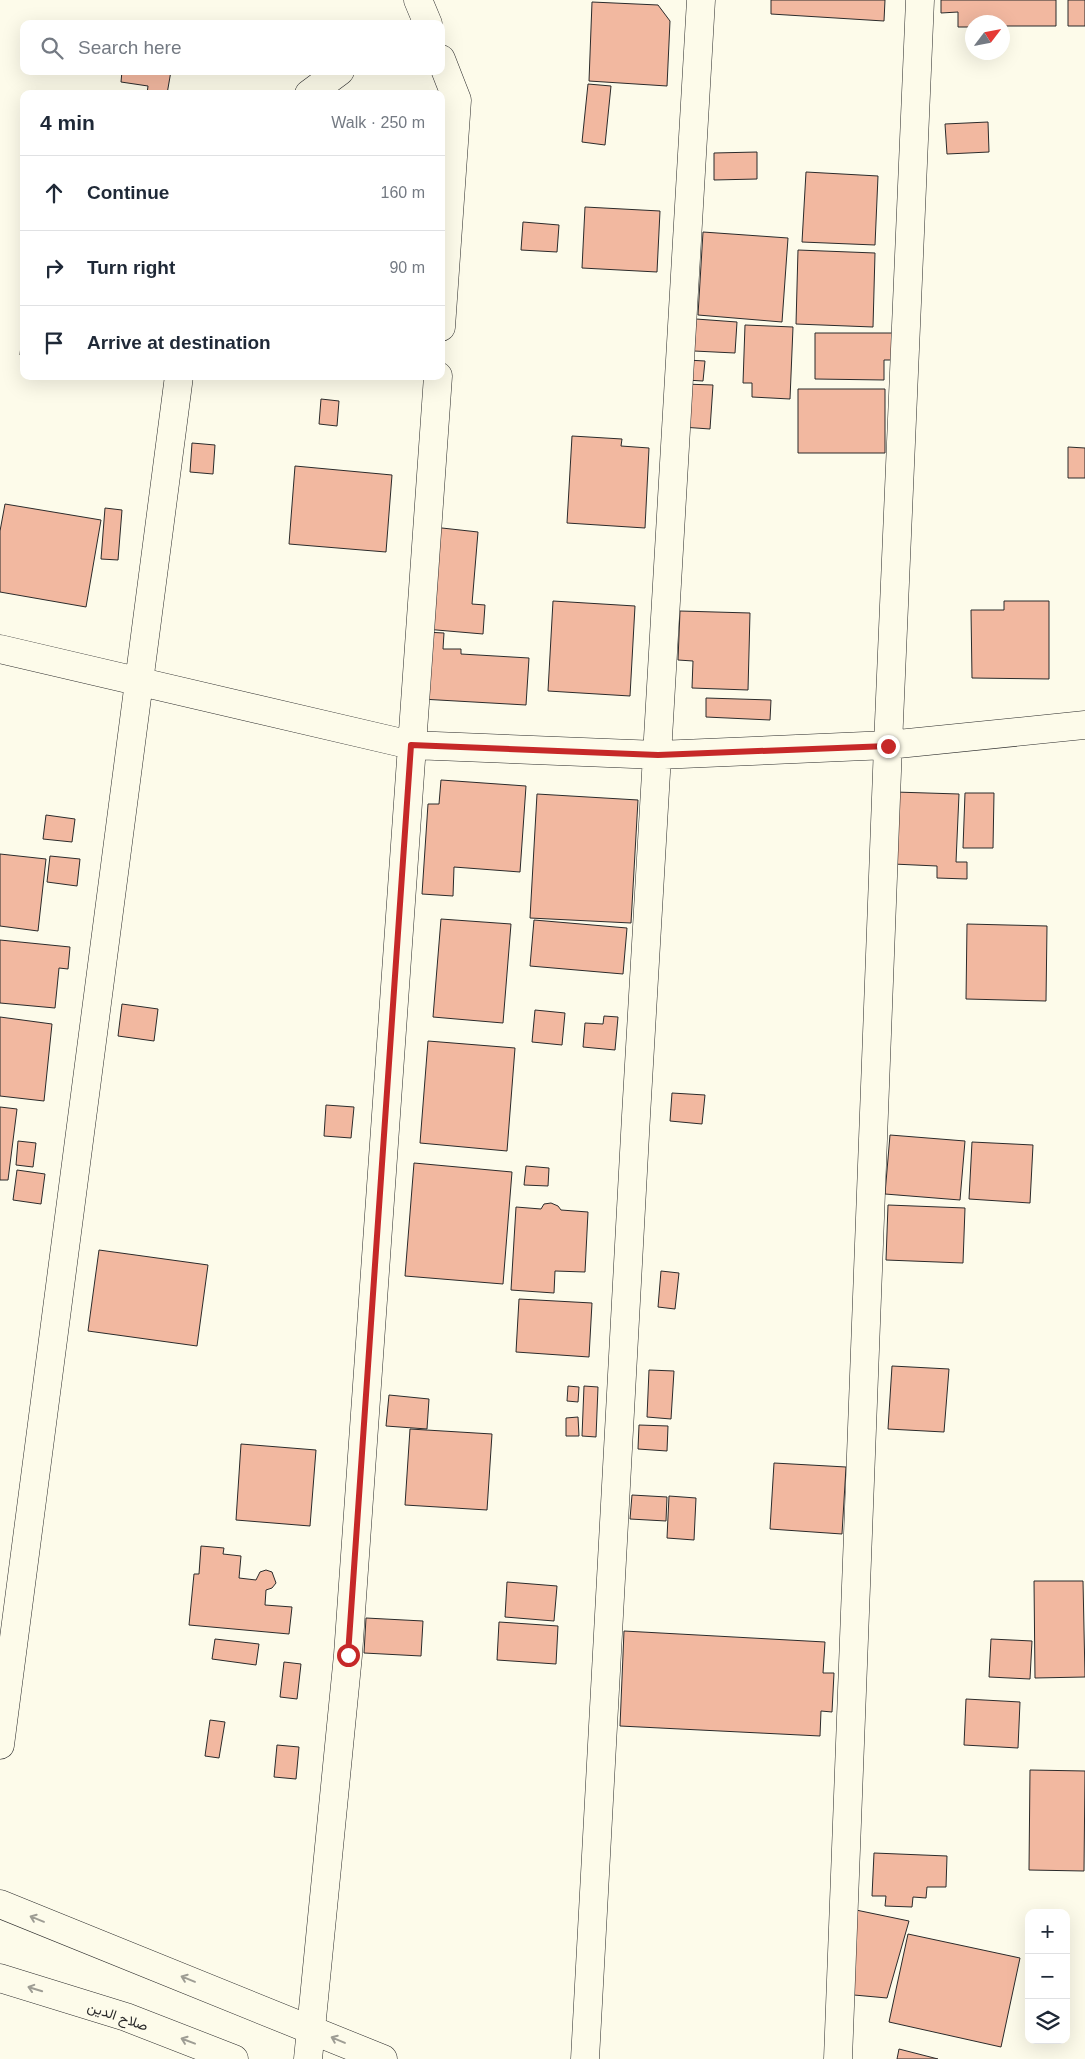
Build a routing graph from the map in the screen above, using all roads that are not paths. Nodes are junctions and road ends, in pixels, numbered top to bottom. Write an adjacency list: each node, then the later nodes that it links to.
1 (701, 0): 14 (main road)
2 (920, 0): 13 (main road)
3 (445, 69): 6 (main road)
4 (335, 75): 5 (main road)
5 (315, 90)
6 (445, 274)
7 (178, 380): 10 (main road)
8 (438, 380): 12 (main road)
9 (0, 649): 10 (main road)
10 (140, 682): 12 (main road); 15 (main road)
11 (1085, 725): 13 (main road)
12 (411, 745): 14 (main road); 18 (main road)
13 (888, 746): 14 (main road); 23 (main road)
14 (658, 755): 22 (main road)
15 (0, 1745)
16 (0, 1904): 18 (main road, one-way to 16)
17 (0, 1978): 19 (main road, صلاح الدين, one-way to 17)
18 (310, 2028): 20 (main road); 21 (main road, one-way to 18)
19 (234, 2059)
20 (308, 2059)
21 (383, 2059)
22 (585, 2059)
23 (838, 2059)

